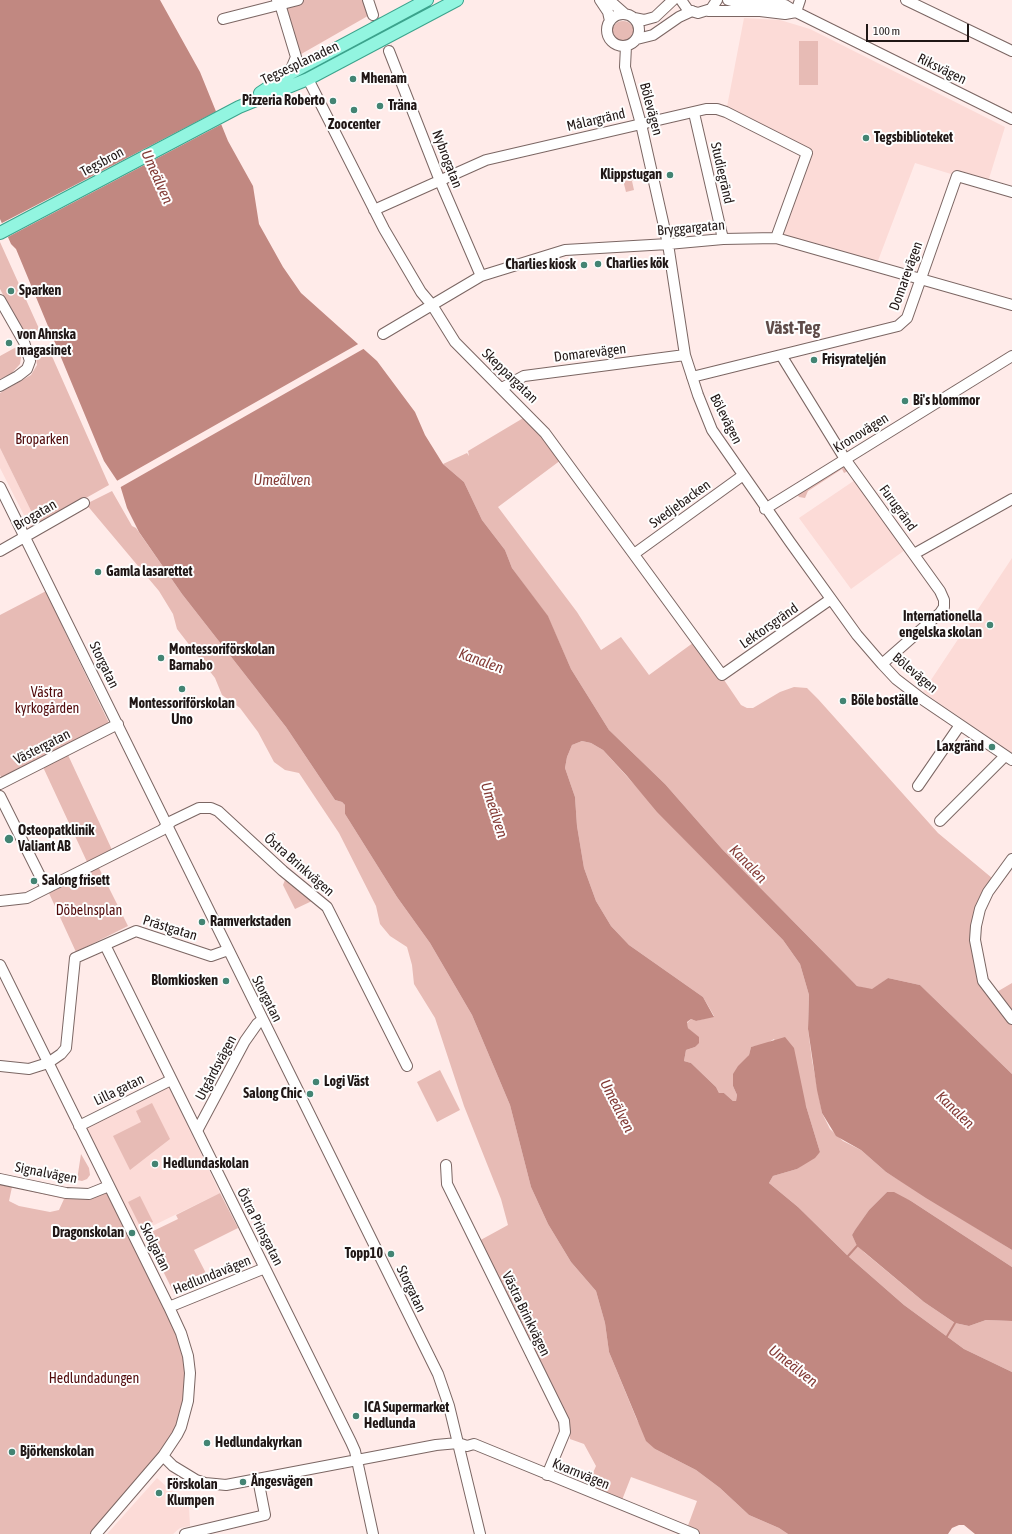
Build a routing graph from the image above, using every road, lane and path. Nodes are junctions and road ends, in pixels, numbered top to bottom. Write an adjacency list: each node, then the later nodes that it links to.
1 (298, 0): 13 (street)
2 (368, 0): 17 (street)
3 (426, 0): 25 (main road, Tegsesplanaden)
4 (457, 0): 26 (main road, Tegsesplanaden)
5 (600, 0): 20 (street)
6 (609, 0): 18 (street)
7 (673, 0): 18 (street)
8 (681, 0): 14 (street)
9 (717, 0): 15 (street)
10 (728, 0): 16 (street, Riksvägen)
11 (800, 0): 16 (street)
12 (906, 0): 24 (street)
13 (278, 2): 19 (street); 25 (street)
14 (692, 11): 15 (street, Riksvägen); 21 (street, Riksvägen)
15 (708, 11): 16 (street, Riksvägen)
16 (796, 12): 29 (street, Riksvägen)
17 (373, 15)
18 (630, 16): 20 (street); 21 (street)
19 (223, 19)
20 (610, 21): 22 (street)
21 (637, 39): 22 (street)
22 (626, 46): 30 (street, Bölevägen)
23 (389, 51): 31 (street, Nybrogatan)
24 (1012, 51)
25 (289, 74): 27 (main road, Tegsesplanaden)
26 (308, 79): 27 (main road, Tegsesplanaden); 33 (street, Skeppargatan)
27 (239, 107): 34 (main road, Tegsbron)
28 (694, 113): 30 (street, Målargränd); 35 (street, Målargränd); 36 (street, Studiegränd)
29 (1012, 118)
30 (641, 124): 31 (street, Målargränd); 37 (street, Bölevägen)
31 (440, 181): 33 (street, Målargränd); 38 (street, Nybrogatan)
32 (1012, 192): 39 (street, Domarevägen)
33 (374, 210): 41 (street, Skeppargatan)
34 (0, 233)
35 (776, 238): 36 (street, Bryggargatan); 39 (street, Bryggargatan)
36 (723, 239): 37 (street, Bryggargatan)
37 (668, 244): 38 (street, Bryggargatan); 44 (street, Bölevägen)
38 (481, 276): 41 (street, Bryggargatan)
39 (921, 279): 42 (street, Bryggargatan); 45 (street, Domarevägen)
40 (0, 300): 48 (street)
41 (432, 305): 43 (street, Bryggargatan); 49 (street, Skeppargatan)
42 (1012, 305)
43 (383, 334)
44 (685, 355): 47 (street, Bölevägen); 49 (street, Domarevägen)
45 (781, 355): 47 (street, Domarevägen); 50 (street, Furugränd)
46 (1012, 356): 50 (street, Kronovägen)
47 (692, 377): 51 (street, Bölevägen)
48 (0, 386)
49 (502, 388): 58 (street, Skeppargatan)
50 (846, 459): 55 (street, Kronovägen); 59 (street, Furugränd)
51 (742, 476): 55 (street, Bölevägen); 58 (street, Svedjebacken)
52 (0, 487): 56 (street, Storgatan)
53 (1012, 500): 59 (street)
54 (84, 503): 56 (street, Brogatan)
55 (766, 508): 60 (street, Bölevägen)
56 (24, 537): 57 (street, Brogatan); 63 (street, Storgatan)
57 (0, 551)
58 (634, 554): 62 (street, Skeppargatan)
59 (914, 554): 61 (street, Furugränd)
60 (831, 599): 61 (street, Bölevägen); 62 (street, Lektorsgränd)
61 (882, 664): 64 (street, Bölevägen)
62 (722, 675)
63 (118, 724): 66 (street, Västergatan); 70 (street, Storgatan)
64 (960, 725): 65 (street, Bölevägen); 67 (street)
65 (1009, 758): 69 (street, Bölevägen)
66 (0, 784)
67 (918, 786)
68 (0, 796): 72 (street)
69 (940, 821)
70 (167, 826): 72 (street, Östra Brinkvägen); 75 (street, Storgatan); 81 (street, Östra Brinkvägen)
71 (1012, 859): 77 (street)
72 (46, 888): 73 (street, Östra Brinkvägen)
73 (0, 901)
74 (105, 945): 75 (street, Prästgatan); 79 (street, Prästgatan); 82 (street, Östra Prinsgatan)
75 (228, 950): 78 (street, Storgatan)
76 (0, 964): 79 (street, Skolgatan)
77 (1012, 1019)
78 (262, 1020): 84 (street, Utgårdsvägen); 90 (street, Storgatan)
79 (48, 1063): 80 (street); 83 (street, Skolgatan)
80 (0, 1066)
81 (407, 1066)
82 (171, 1080): 83 (street, Lilla gatan); 84 (street, Östra Prinsgatan)
83 (80, 1126): 87 (street, Skolgatan)
84 (197, 1131): 88 (street, Östra Prinsgatan)
85 (446, 1165): 93 (street, Västra Brinkvägen)
86 (0, 1178): 87 (street, Signalvägen)
87 (109, 1186): 89 (street, Skolgatan)
88 (265, 1268): 89 (street, Hedlundavägen); 92 (street, Östra Prinsgatan)
89 (169, 1308): 91 (street, Skolgatan)
90 (458, 1443): 92 (street); 93 (street, Kvarnvägen); 98 (street, Storgatan)
91 (163, 1456): 94 (street); 95 (street, Skolgatan)
92 (357, 1459): 94 (street); 97 (street, Östra Prinsgatan)
93 (547, 1475): 99 (street, Kvarnvägen)
94 (258, 1479): 96 (street)
95 (96, 1534)
96 (185, 1534)
97 (373, 1534)
98 (480, 1534)
99 (694, 1534)

